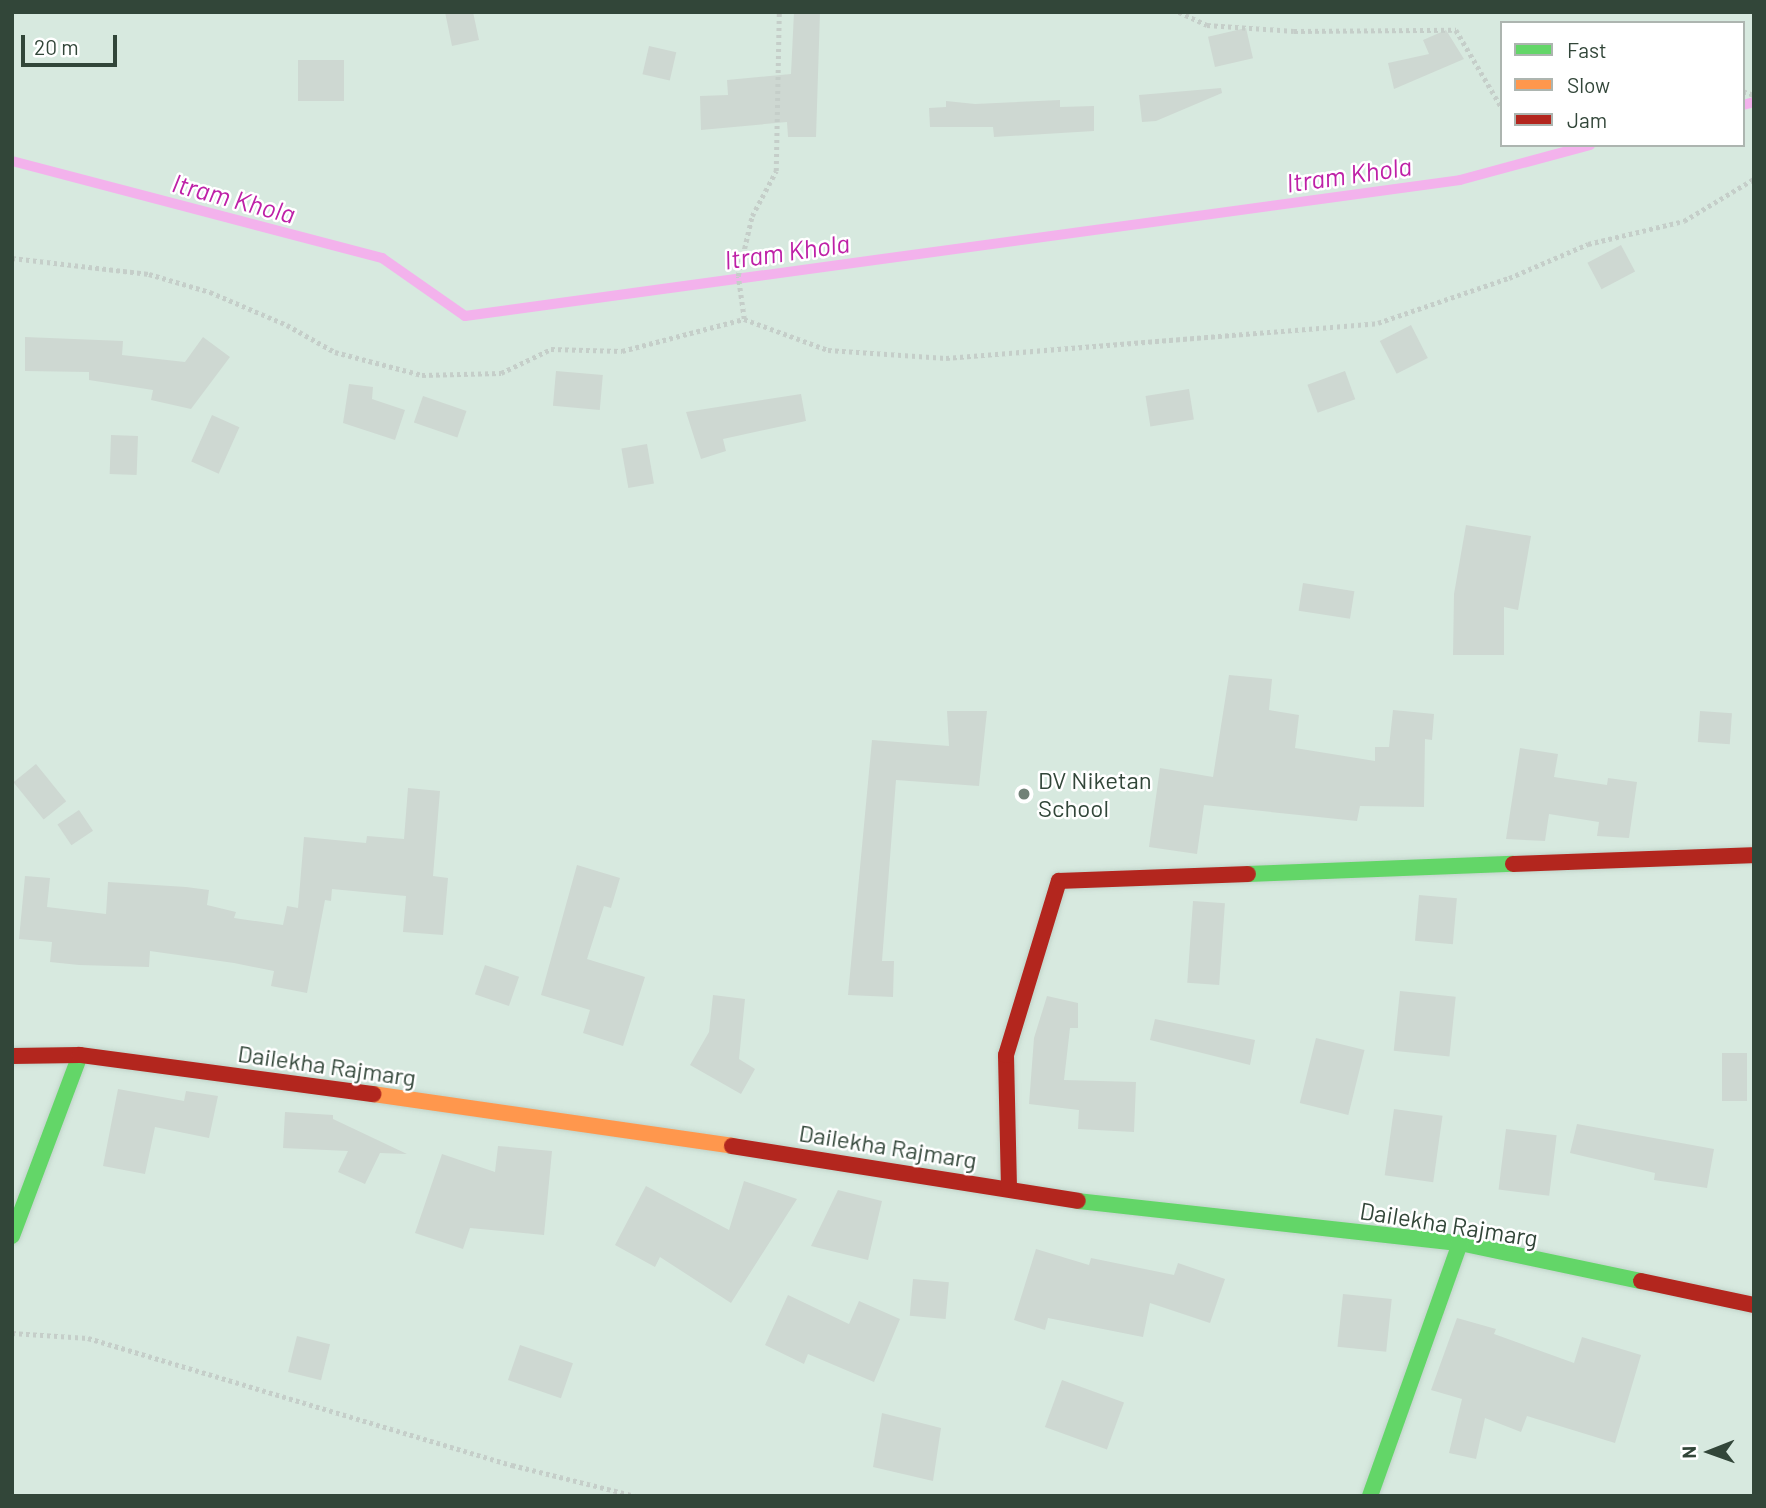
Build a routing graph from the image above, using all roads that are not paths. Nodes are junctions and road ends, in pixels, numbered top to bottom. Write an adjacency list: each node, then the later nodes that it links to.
1 (1754, 855): 4 (main road)
2 (80, 1055): 3 (main road, Dailekha Rajmarg); 4 (main road, Dailekha Rajmarg); 5 (main road)
3 (12, 1056)
4 (1009, 1188): 6 (main road, Dailekha Rajmarg)
5 (12, 1236)
6 (1460, 1243): 7 (main road, Dailekha Rajmarg); 8 (main road)
7 (1754, 1305)
8 (1370, 1496)

